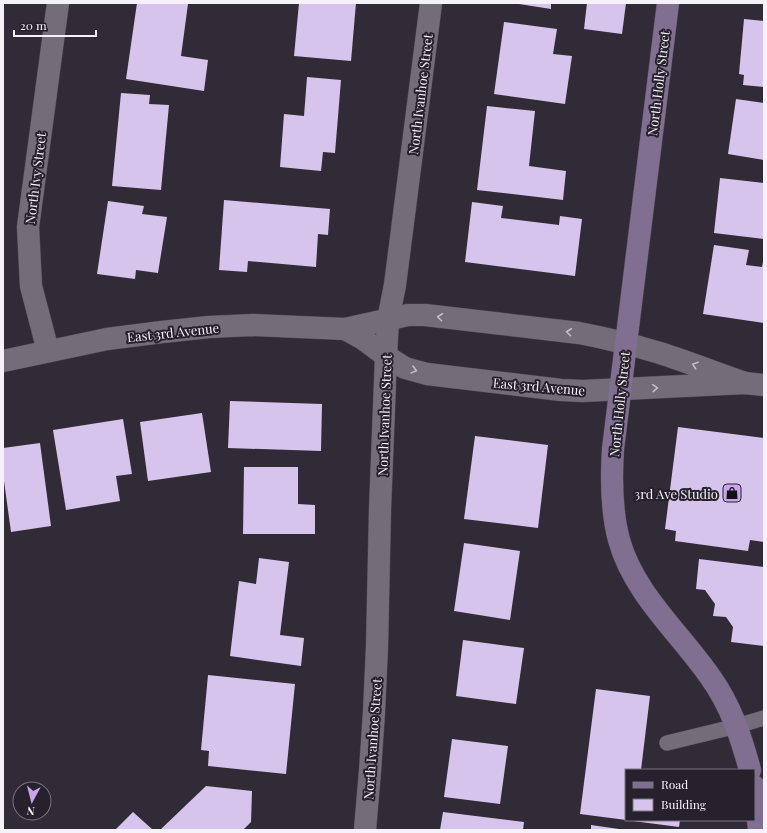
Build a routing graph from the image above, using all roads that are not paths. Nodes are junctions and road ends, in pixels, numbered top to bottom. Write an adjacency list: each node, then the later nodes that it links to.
1 (58, 3): 7 (street, North Ivy Street)
2 (431, 3): 4 (street, North Ivanhoe Street)
3 (668, 3): 6 (street, North Holly Street)
4 (388, 320): 5 (street, East 3rd Avenue); 6 (street, East 3rd Avenue, one-way to 4); 8 (street, North Ivanhoe Street)
5 (346, 329): 7 (street, East 3rd Avenue); 8 (street, East 3rd Avenue)
6 (625, 343): 10 (street, East 3rd Avenue, one-way to 6); 11 (street, North Holly Street)
7 (48, 351): 9 (street, East 3rd Avenue)
8 (386, 356): 11 (street, East 3rd Avenue, one-way to 11); 17 (street, North Ivanhoe Street)
9 (3, 361)
10 (754, 384): 11 (street, East 3rd Avenue, one-way to 10)
11 (620, 390): 13 (street, North Holly Street)
12 (764, 718): 13 (lane)
13 (737, 726): 14 (lane); 15 (street, North Holly Street)
14 (667, 743)
15 (750, 769)
16 (755, 792): 18 (street)
17 (365, 830)
18 (759, 830)

